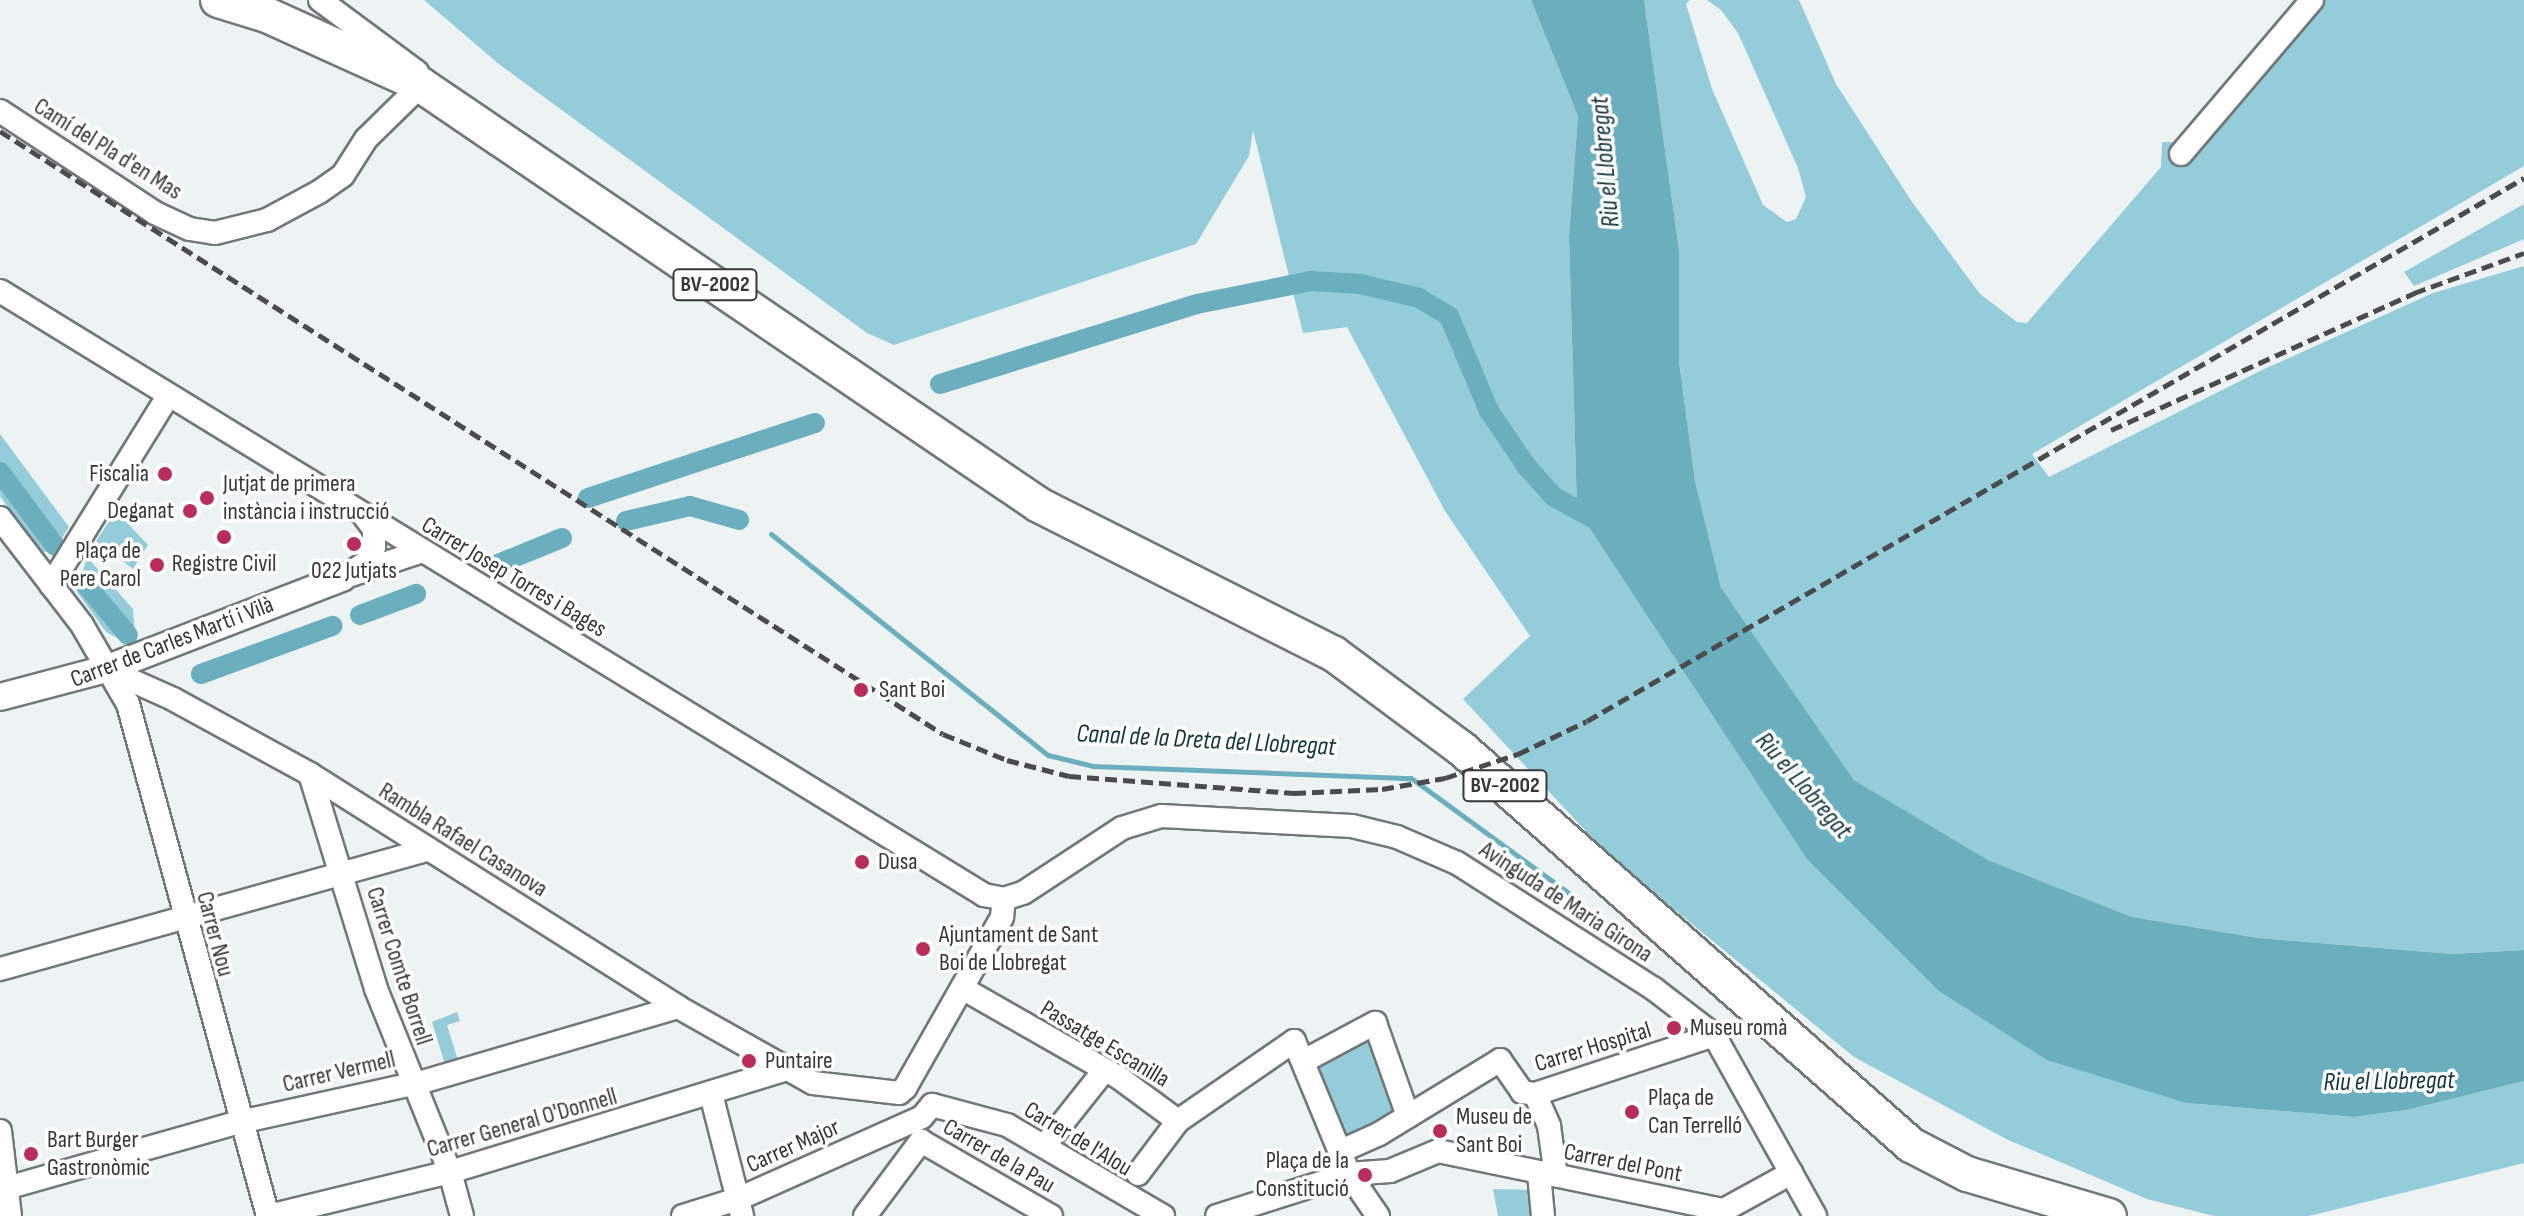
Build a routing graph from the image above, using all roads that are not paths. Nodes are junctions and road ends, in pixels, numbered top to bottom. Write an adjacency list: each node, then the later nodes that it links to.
1 (218, 0): 4 (main road, BV-2002)
2 (320, 0): 6 (street)
3 (2312, 0): 7 (street)
4 (421, 85): 5 (street, Camí del Pla d'en Mas); 6 (main road, BV-2002)
5 (0, 111)
6 (491, 129): 59 (main road, BV-2002)
7 (2181, 154)
8 (0, 291): 9 (street, Carrer Josep Torres i Bages)
9 (168, 396): 10 (street, Carrer Josep Torres i Bages); 14 (street)
10 (365, 517): 12 (street, Carrer Josep Torres i Bages); 13 (street, Carrer de Carles Martí i Vilà)
11 (0, 518): 14 (street, Carrer Nou)
12 (422, 551): 13 (street, Carrer de Carles Martí i Vilà); 20 (street, Carrer Josep Torres i Bages)
13 (342, 578): 15 (street, Carrer de Carles Martí i Vilà)
14 (51, 585): 15 (street, Carrer Nou)
15 (106, 669): 16 (street, Carrer de Carles Martí i Vilà); 17 (street, Rambla Rafael Casanova); 21 (street, Carrer Nou)
16 (0, 697)
17 (310, 774): 18 (street, Rambla Rafael Casanova); 19 (street, Carrer Comte Borrell)
18 (429, 849): 19 (street); 24 (street, Rambla Rafael Casanova)
19 (342, 875): 21 (street); 29 (street, Carrer Comte Borrell)
20 (1004, 899): 23 (street); 25 (street, Avinguda de Maria Girona)
21 (183, 916): 22 (street); 36 (street, Carrer Nou)
22 (0, 969)
23 (962, 988): 28 (street, Passatge Escanilla); 30 (street)
24 (678, 1007): 27 (street, Rambla Rafael Casanova); 29 (street, Carrer Vermell)
25 (1714, 1035): 32 (street, Carrer Hospital); 42 (street, Avinguda de Maria Girona)
26 (1304, 1061): 33 (street); 35 (street); 40 (street)
27 (786, 1069): 30 (street, Rambla Rafael Casanova); 31 (street, Carrer General O'Donnell)
28 (1103, 1072): 35 (street, Passatge Escanilla); 39 (street)
29 (416, 1082): 36 (street, Carrer Vermell); 41 (street, Carrer Comte Borrell)
30 (905, 1088): 34 (street)
31 (711, 1094): 41 (street, Carrer General O'Donnell); 47 (street)
32 (1535, 1094): 33 (street, Carrer Hospital); 44 (street)
33 (1408, 1116): 40 (street, Carrer Hospital)
34 (922, 1117): 38 (street); 39 (street, Carrer de l'Alou); 47 (street, Carrer Major)
35 (1178, 1121): 43 (street)
36 (240, 1122): 46 (street, Carrer Vermell); 49 (street, Carrer Nou)
37 (1, 1137): 46 (street)
38 (921, 1141): 52 (street); 53 (street, Carrer de la Pau)
39 (1045, 1145): 54 (street, Carrer de l'Alou)
40 (1340, 1150): 45 (street)
41 (450, 1172): 49 (street, Carrer General O'Donnell); 50 (street, Carrer Comte Borrell)
42 (1791, 1173): 44 (street, Carrer del Pont); 58 (street, Avinguda de Maria Girona)
43 (1138, 1174)
44 (1548, 1175): 45 (street, Carrer del Pont); 57 (street)
45 (1343, 1176): 55 (street); 56 (street)
46 (10, 1187): 48 (street)
47 (740, 1208): 51 (street, Carrer Major)
48 (10, 1216)
49 (269, 1216)
50 (462, 1216)
51 (683, 1216)
52 (865, 1216)
53 (1051, 1216)
54 (1163, 1216)
55 (1217, 1216)
56 (1378, 1216)
57 (1543, 1216)
58 (1815, 1216)
59 (2109, 1216)

